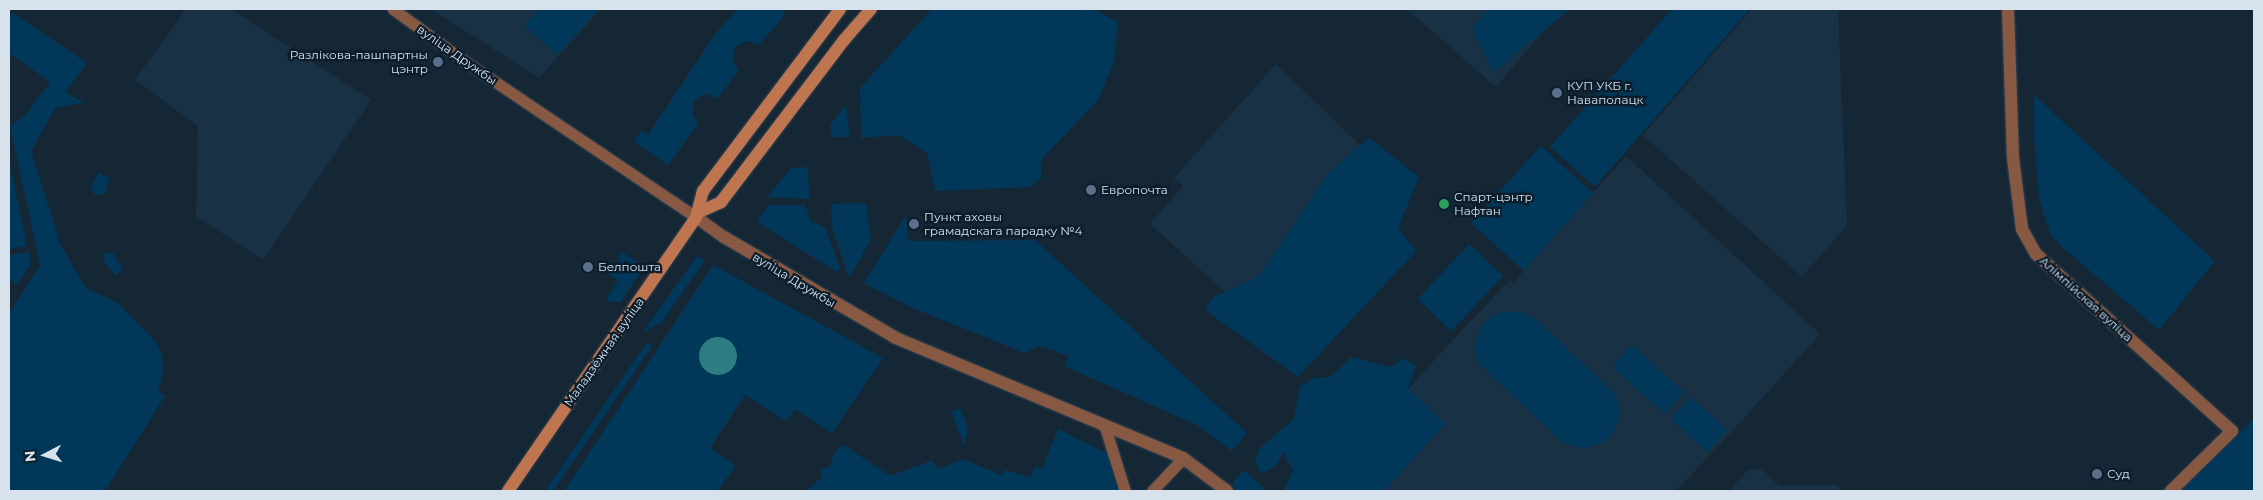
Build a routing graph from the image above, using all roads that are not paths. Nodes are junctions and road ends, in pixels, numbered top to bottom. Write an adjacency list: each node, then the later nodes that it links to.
1 (394, 9): 5 (street, вуліца Дружбы)
2 (840, 9): 5 (main road, Маладзёжная вуліца)
3 (871, 9): 5 (main road)
4 (2008, 9): 12 (street, Алімпійская вуліца)
5 (697, 214): 6 (street, вуліца Дружбы); 8 (main road, Маладзёжная вуліца)
6 (1104, 424): 7 (street, вуліца Дружбы); 9 (street)
7 (1183, 458): 10 (street); 11 (street, вуліца Дружбы)
8 (508, 491)
9 (1124, 491)
10 (1152, 491)
11 (1227, 491)
12 (2172, 491)

